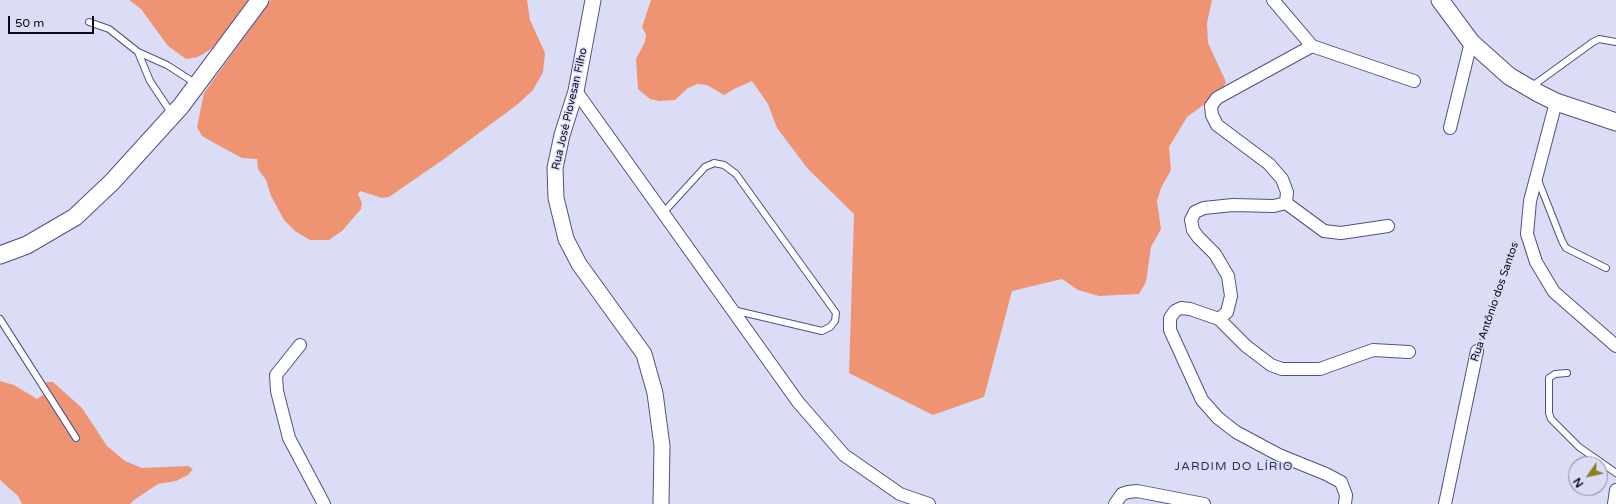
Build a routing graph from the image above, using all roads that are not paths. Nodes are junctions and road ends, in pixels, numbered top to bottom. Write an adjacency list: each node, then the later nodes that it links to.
1 (260, 0): 11 (main road)
2 (594, 0): 13 (street, Rua José Piovesan Filho)
3 (1273, 0): 8 (street)
4 (1440, 0): 6 (main road)
5 (89, 22): 9 (lane)
6 (1471, 42): 12 (main road); 17 (street)
7 (1616, 42): 12 (lane)
8 (1312, 46): 10 (street); 19 (street)
9 (138, 52): 11 (lane); 15 (lane)
10 (1414, 81)
11 (197, 84): 15 (main road)
12 (1530, 88): 14 (main road)
13 (576, 91): 20 (street); 37 (street, Rua José Piovesan Filho)
14 (1556, 102): 16 (main road); 18 (street)
15 (173, 115): 22 (main road)
16 (1616, 122)
17 (1450, 128)
18 (1536, 177): 23 (lane); 28 (street)
19 (1286, 203): 21 (street); 26 (street)
20 (663, 213): 24 (street); 24 (lane)
21 (1388, 226)
22 (0, 255)
23 (1606, 268)
24 (732, 310): 38 (street)
25 (0, 319): 32 (lane)
26 (1219, 319): 30 (street); 40 (street)
27 (300, 345): 36 (street)
28 (1616, 346)
29 (1477, 351): 41 (street, Rua Antônio dos Santos)
30 (1408, 352)
31 (1567, 373): 33 (lane)
32 (76, 438)
33 (1616, 473)
34 (1616, 490): 42 (street)
35 (1119, 499): 39 (street)
36 (324, 504)
37 (661, 504)
38 (929, 504)
39 (1204, 504)
40 (1346, 504)
41 (1444, 504)
42 (1614, 504)

